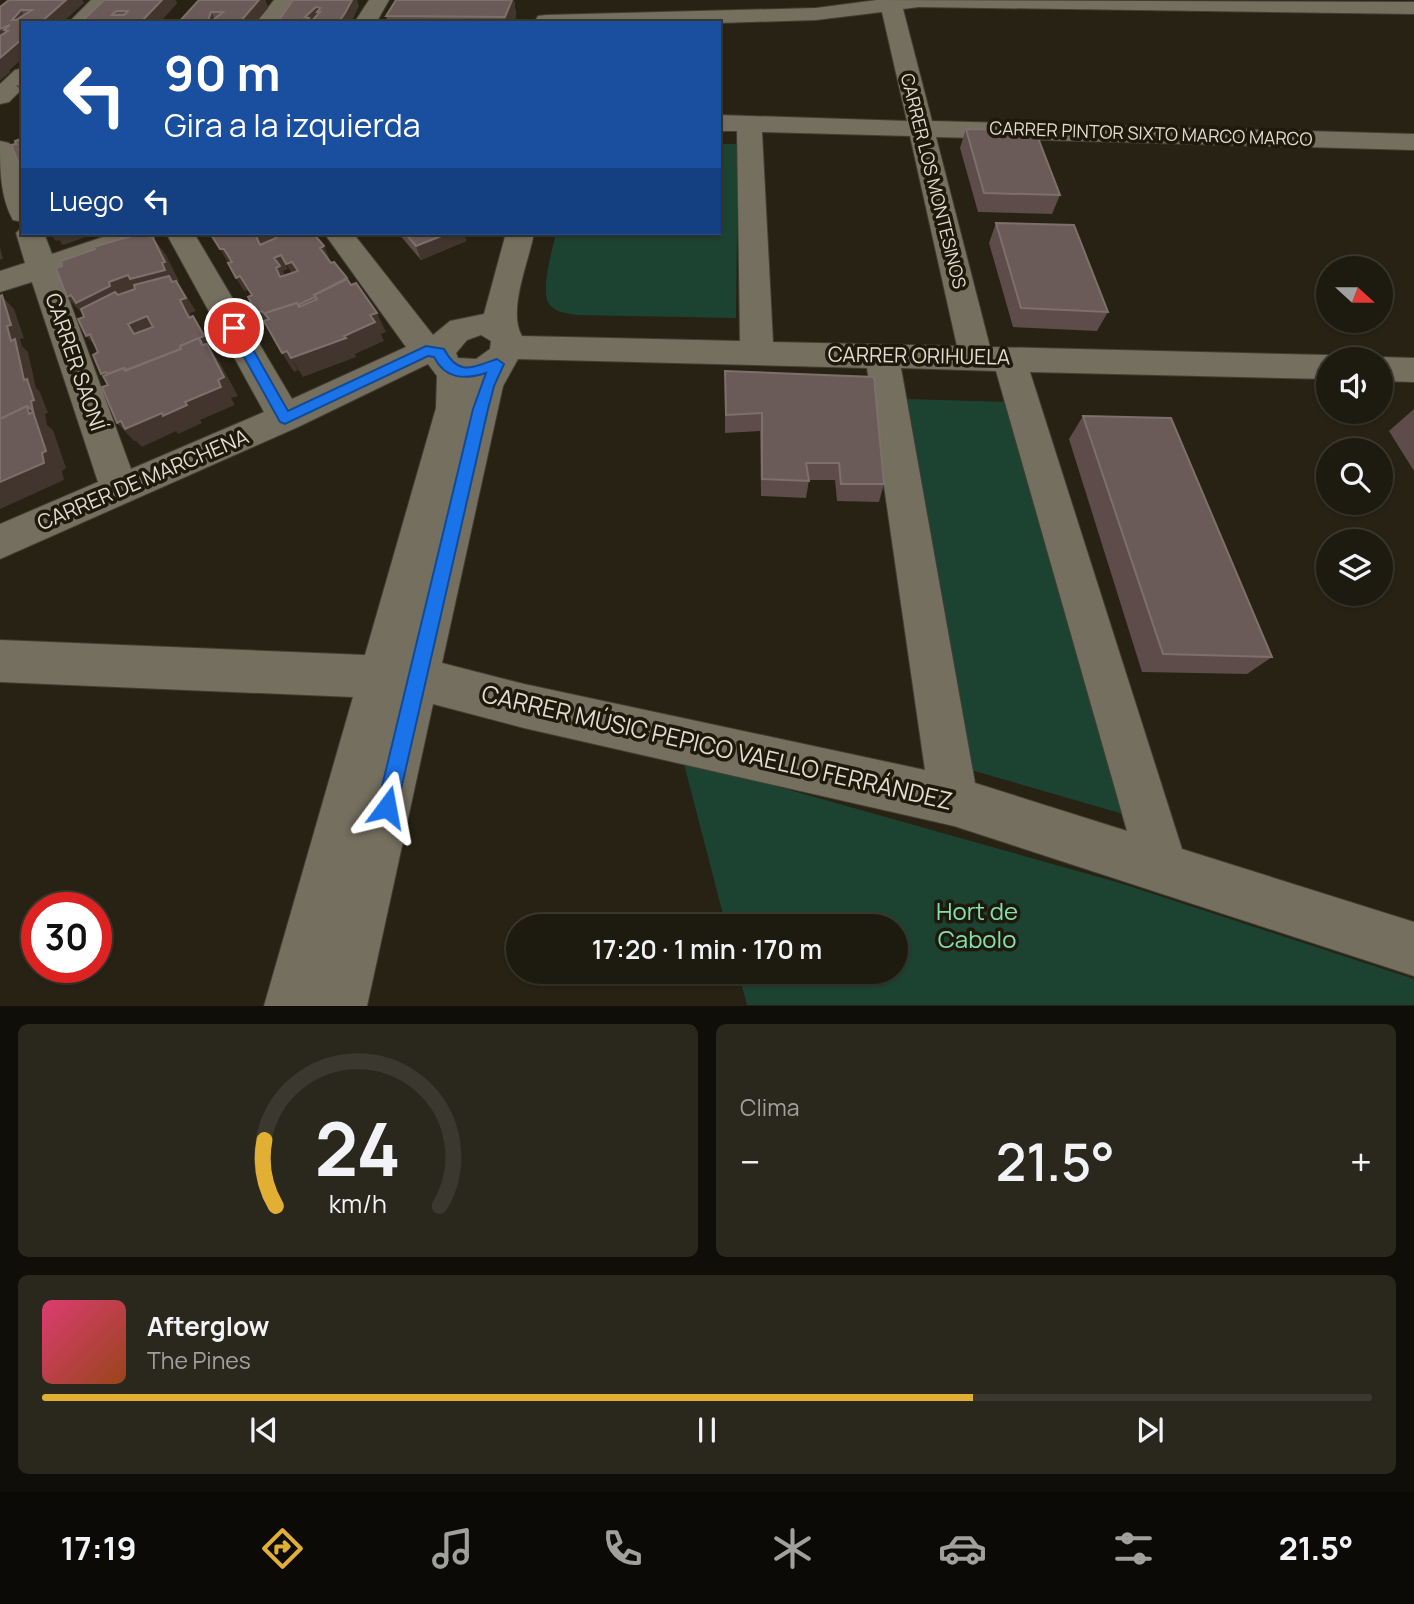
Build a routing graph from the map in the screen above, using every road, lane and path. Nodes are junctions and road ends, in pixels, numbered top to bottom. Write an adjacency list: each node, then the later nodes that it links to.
1 (103, 0): 7 (street)
2 (285, 0): 8 (street)
3 (379, 0): 9 (street)
4 (891, 4): 5 (street); 6 (street); 16 (street, CARRER LOS MONTESINOS)
5 (1414, 8)
6 (553, 15)
7 (81, 21)
8 (269, 21)
9 (366, 21)
10 (21, 77): 11 (street)
11 (0, 97)
12 (0, 110): 13 (street)
13 (21, 110)
14 (721, 122): 15 (street, CARRER PINTOR SIXTO MARCO MARCO)
15 (749, 123): 16 (street, CARRER PINTOR SIXTO MARCO MARCO); 31 (street)
16 (920, 128): 17 (street, CARRER PINTOR SIXTO MARCO MARCO); 33 (street, CARRER LOS MONTESINOS)
17 (1388, 141): 18 (street, CARRER PINTOR SIXTO MARCO MARCO); 20 (street)
18 (1414, 142)
19 (0, 149): 21 (street)
20 (1414, 170)
21 (21, 208)
22 (31, 235): 28 (street, CARRER SAONÍ)
23 (138, 235): 28 (street)
24 (340, 235): 34 (street)
25 (501, 235): 30 (street)
26 (519, 235): 30 (street)
27 (182, 236): 38 (street)
28 (42, 268): 29 (street); 39 (street, CARRER SAONÍ)
29 (0, 282)
30 (494, 341): 31 (street, CARRER ORIHUELA); 34 (street); 34 (street, CARRER ORIHUELA); 42 (street)
31 (757, 352): 32 (street, CARRER ORIHUELA)
32 (882, 355): 33 (street, CARRER ORIHUELA); 43 (street)
33 (993, 357): 35 (street, CARRER ORIHUELA); 44 (street, CARRER LOS MONTESINOS)
34 (440, 358): 38 (street, CARRER DE MARCHENA); 42 (street)
35 (1316, 367)
36 (1393, 369): 37 (street)
37 (1414, 370)
38 (285, 418): 39 (street, CARRER DE MARCHENA)
39 (120, 491): 40 (street, CARRER DE MARCHENA)
40 (0, 542)
41 (0, 661): 42 (street, CARRER MÚSIC PEPICO VAELLO FERRÁNDEZ)
42 (399, 677): 43 (street, CARRER MÚSIC PEPICO VAELLO FERRÁNDEZ); 46 (street); 47 (street)
43 (954, 802): 44 (street, CARRER MÚSIC PEPICO VAELLO FERRÁNDEZ)
44 (1163, 869): 45 (street, CARRER MÚSIC PEPICO VAELLO FERRÁNDEZ)
45 (1414, 949)
46 (292, 1006)
47 (340, 1006)

